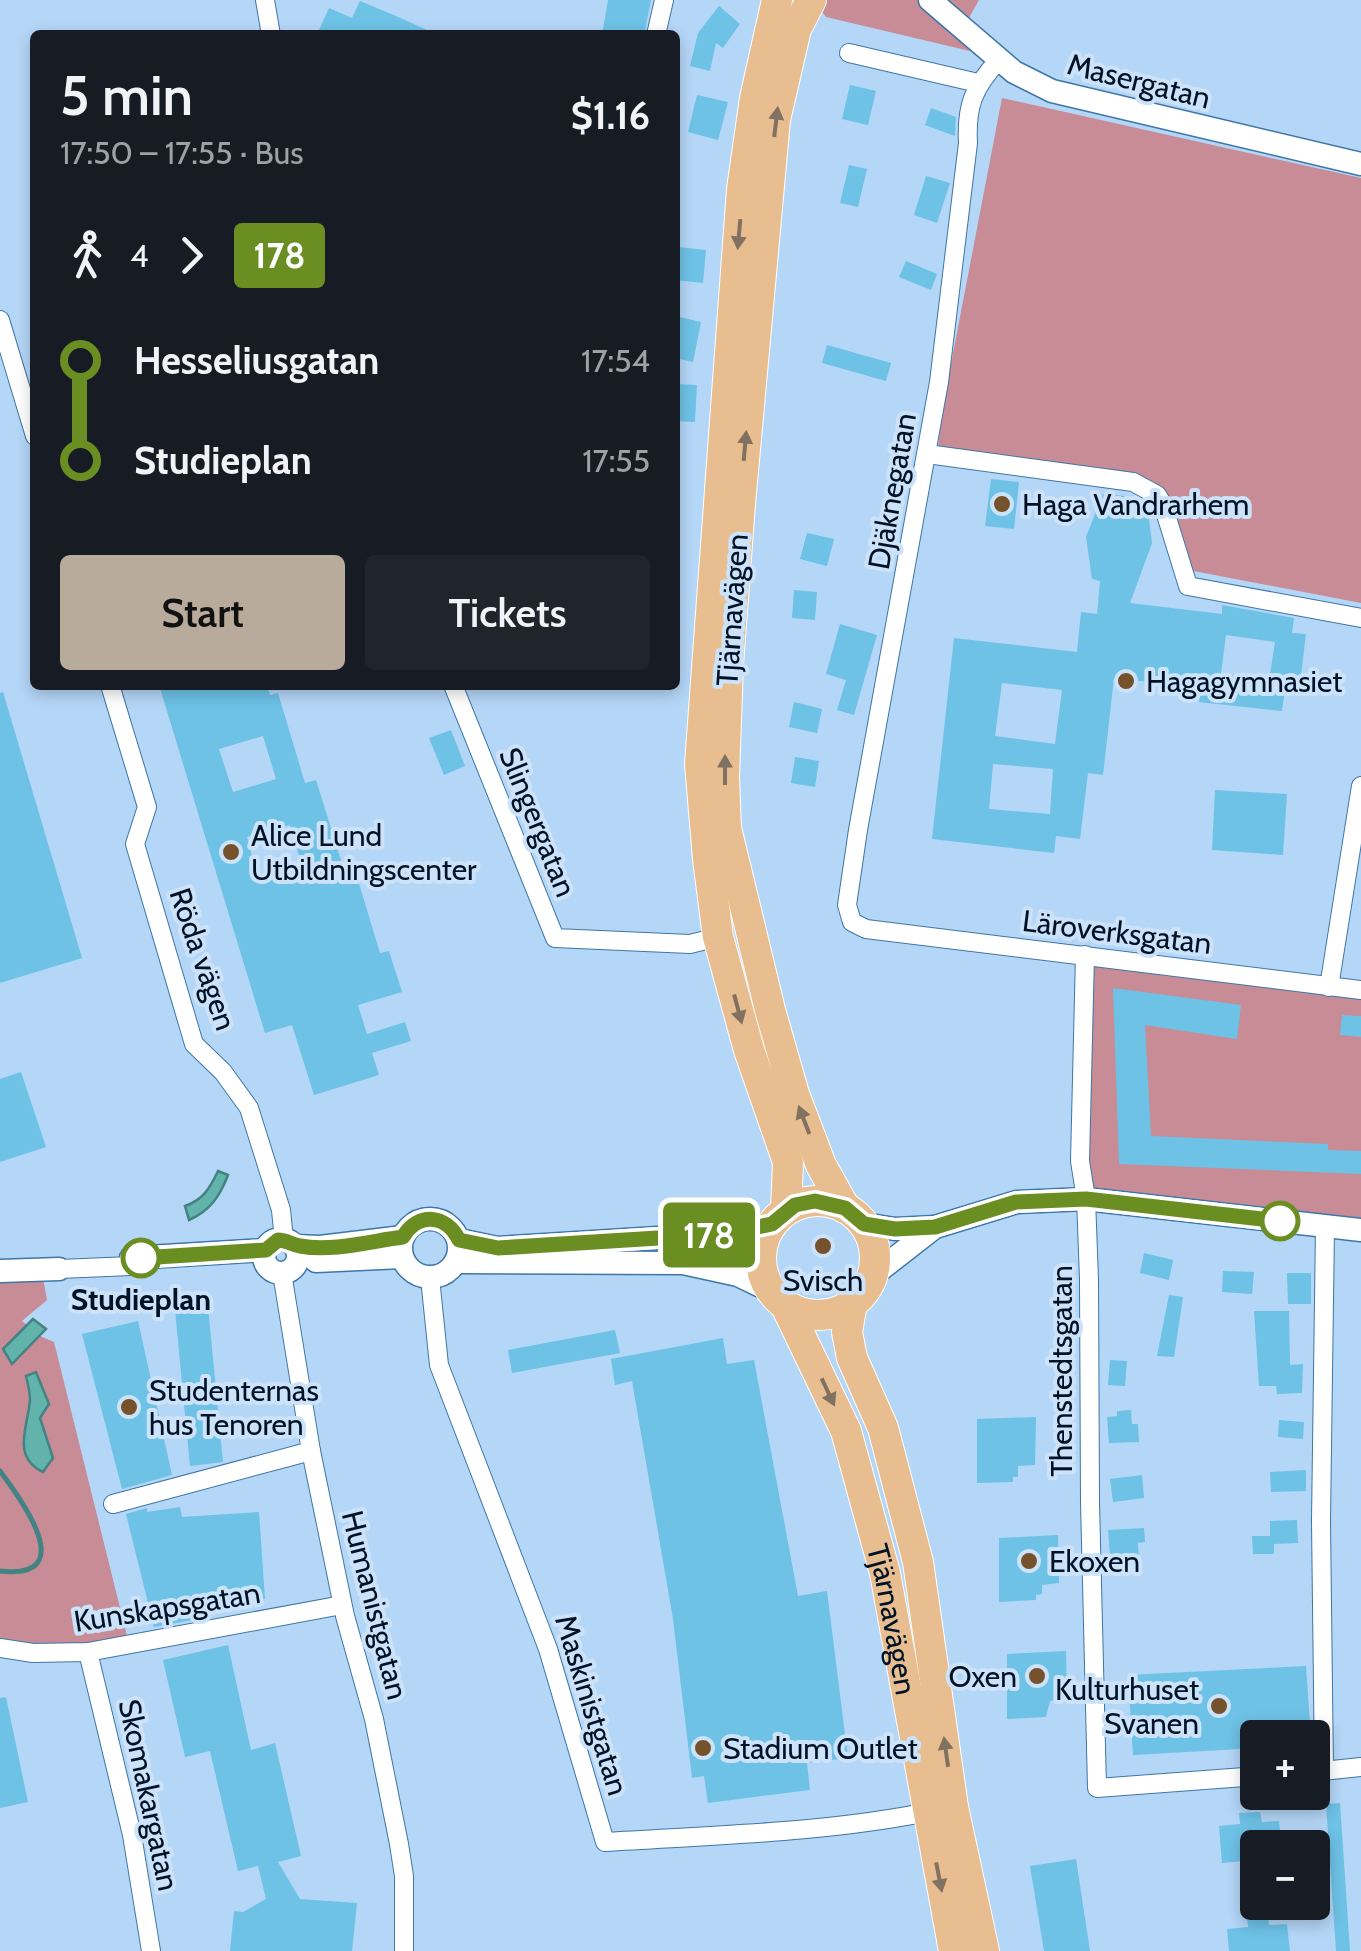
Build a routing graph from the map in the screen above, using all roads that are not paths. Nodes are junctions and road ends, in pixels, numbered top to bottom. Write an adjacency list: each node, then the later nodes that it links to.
1 (266, 0): 6 (street)
2 (664, 0): 7 (street)
3 (777, 0): 20 (highway, Tjärnavägen, one-way to 20)
4 (810, 0): 25 (highway, Tjärnavägen, one-way to 4)
5 (930, 0): 9 (street, Masergatan)
6 (270, 30)
7 (657, 30)
8 (849, 53): 10 (street)
9 (998, 60): 10 (street, Djäknegatan); 11 (street, Masergatan)
10 (978, 83): 14 (street, Djäknegatan)
11 (1361, 164)
12 (0, 320): 13 (street)
13 (30, 419)
14 (927, 454): 15 (street); 19 (street, Djäknegatan)
15 (1361, 618)
16 (112, 690): 32 (street, Röda vägen)
17 (455, 690): 20 (street, Slingergatan)
18 (1361, 786): 22 (street)
19 (866, 929): 21 (street, Läroverksgatan)
20 (718, 938): 26 (highway, Tjärnavägen, one-way to 26)
21 (1085, 955): 22 (street, Läroverksgatan); 24 (street, Thenstedtsgatan)
22 (1328, 986): 23 (street, Läroverksgatan)
23 (1361, 990)
24 (1086, 1199): 27 (street); 28 (street); 49 (street, Thenstedtsgatan)
25 (855, 1216): 26 (highway); 27 (street); 37 (highway)
26 (779, 1217): 31 (street); 39 (highway)
27 (935, 1227): 37 (street)
28 (1325, 1227): 29 (street); 46 (street)
29 (1361, 1230)
30 (403, 1247): 31 (street); 32 (street); 38 (street)
31 (458, 1251): 38 (street); 39 (street)
32 (282, 1255): 34 (street); 41 (street, Humanistgatan)
33 (0, 1260): 35 (street)
34 (131, 1262): 35 (street)
35 (59, 1265): 36 (street)
36 (0, 1271)
37 (872, 1276): 40 (highway)
38 (430, 1278): 50 (street, Maskinistgatan)
39 (779, 1298): 40 (highway); 50 (highway, Tjärnavägen, one-way to 50)
40 (852, 1303): 50 (highway, Tjärnavägen, one-way to 40)
41 (311, 1451): 42 (street); 43 (street, Humanistgatan)
42 (113, 1504)
43 (342, 1605): 45 (street, Kunskapsgatan); 52 (street, Humanistgatan)
44 (0, 1648): 45 (street, Kunskapsgatan)
45 (88, 1652): 51 (street, Skomakargatan)
46 (1319, 1720)
47 (1361, 1767): 48 (street)
48 (1330, 1770)
49 (1240, 1777)
50 (940, 1810): 53 (highway, Tjärnavägen, one-way to 53); 54 (highway, Tjärnavägen)
51 (151, 1951)
52 (404, 1951)
53 (954, 1951)
54 (984, 1951)

